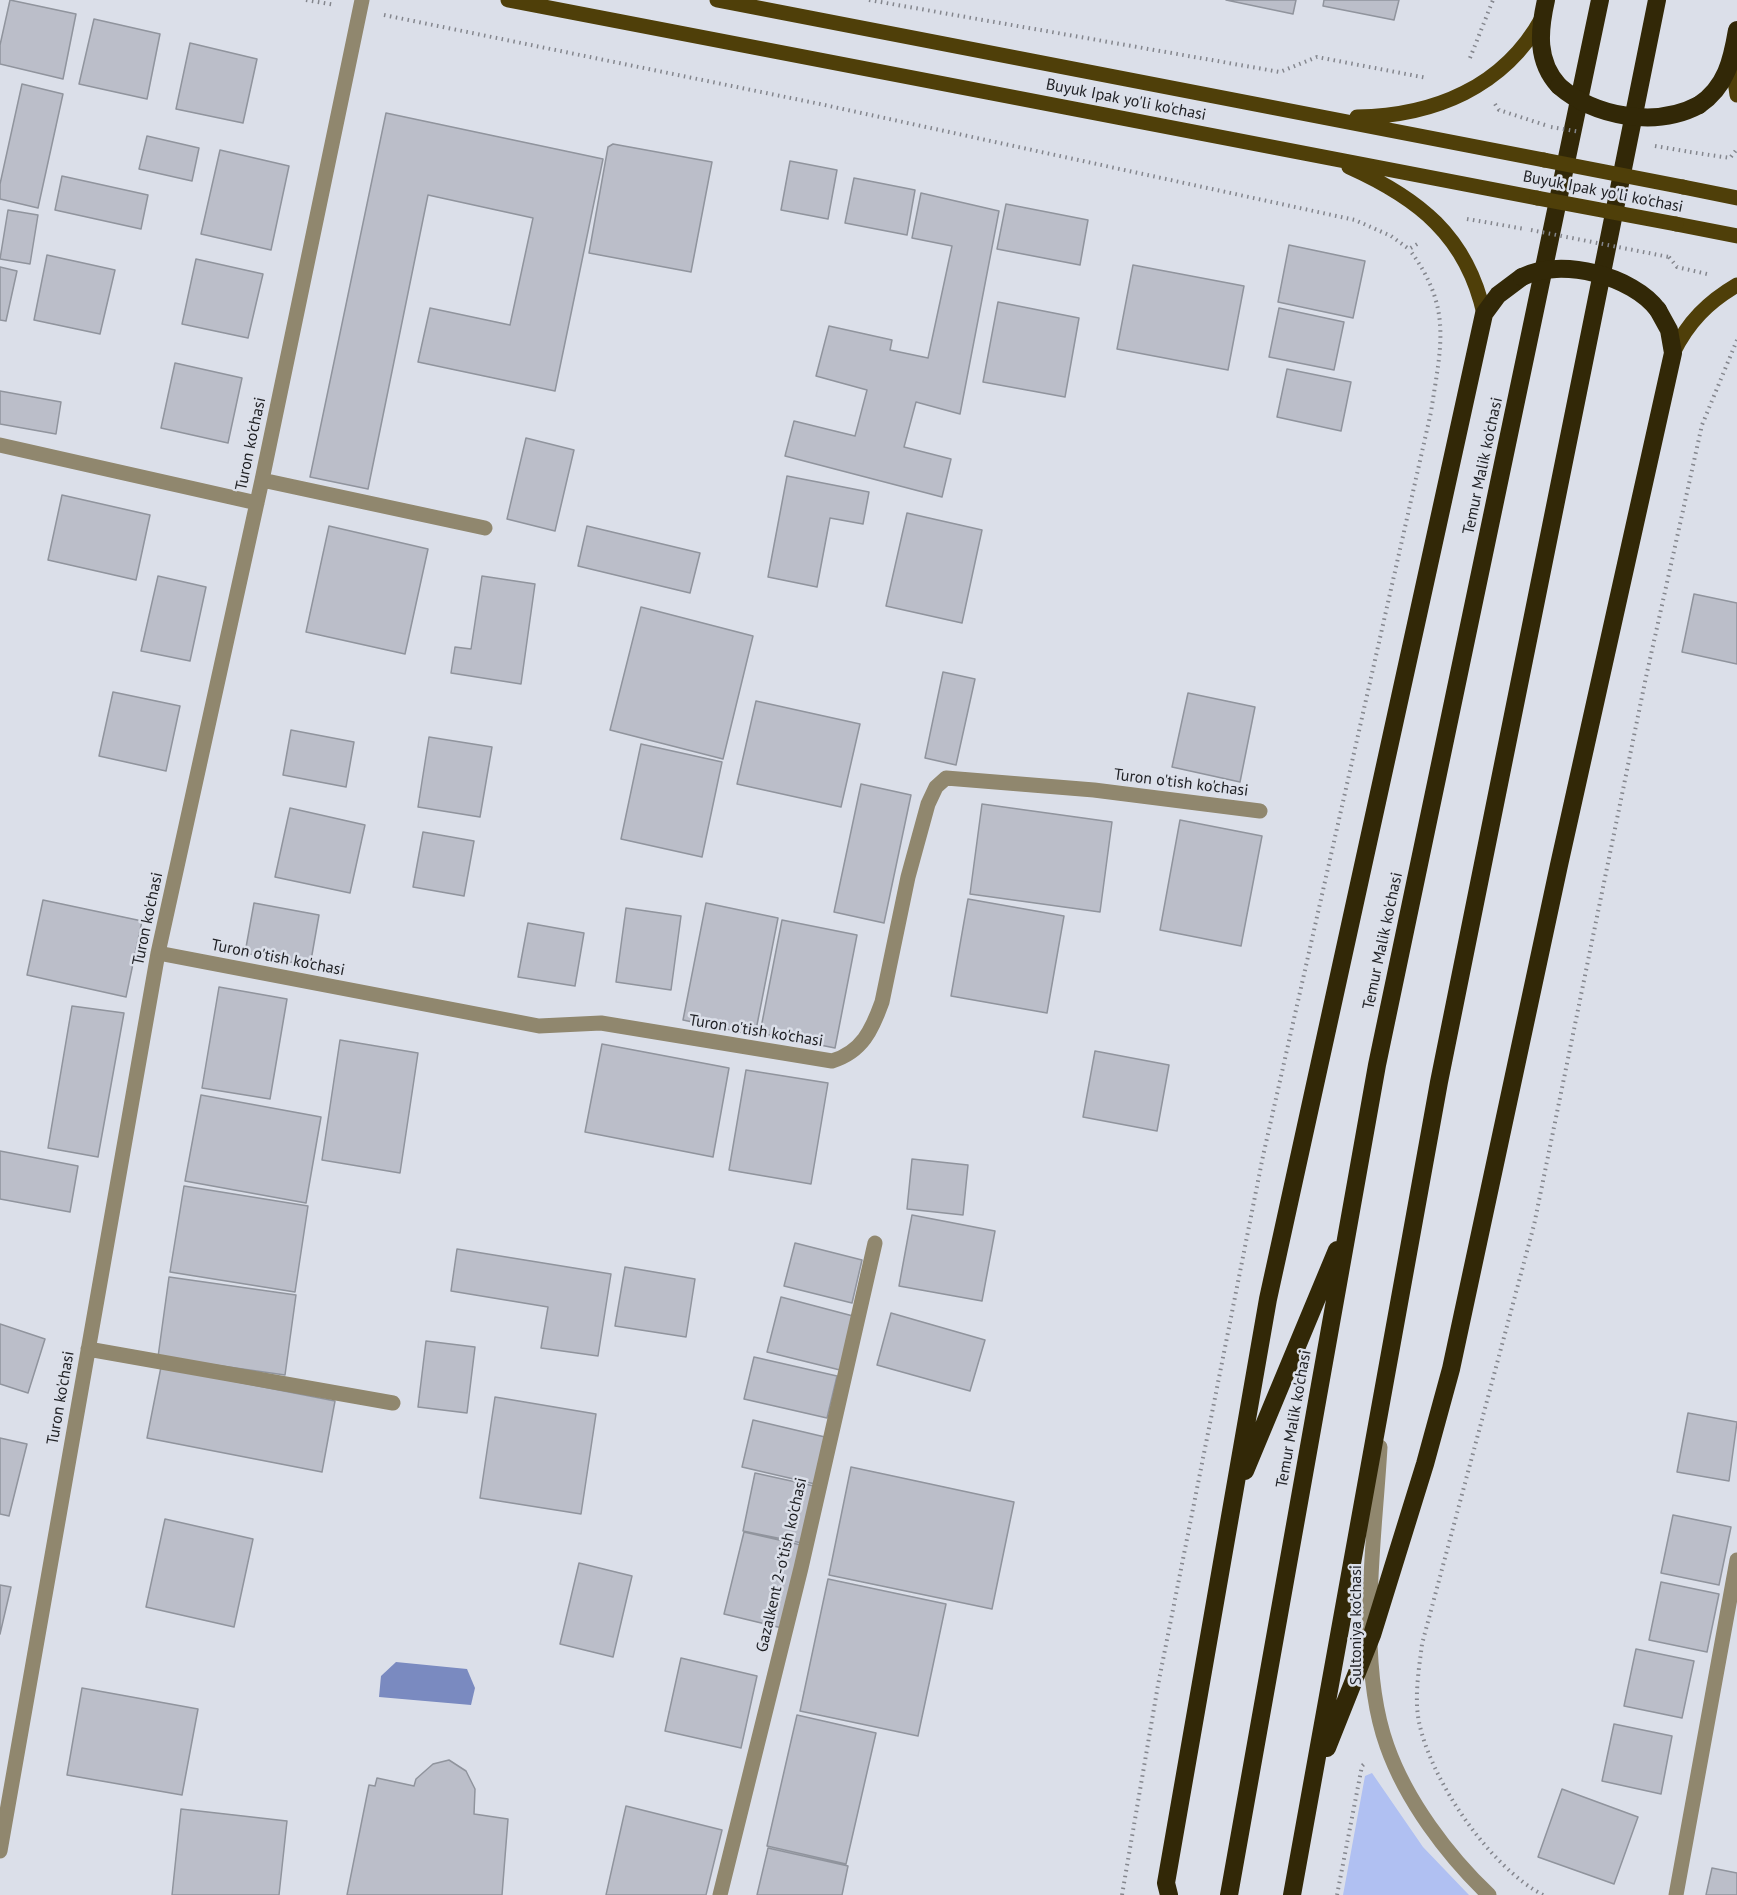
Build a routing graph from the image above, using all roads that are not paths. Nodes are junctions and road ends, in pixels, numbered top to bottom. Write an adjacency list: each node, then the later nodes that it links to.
1 (508, 0): 11 (main road, Buyuk Ipak yo'li ko'chasi)
2 (717, 0): 10 (main road, Buyuk Ipak yo'li ko'chasi)
3 (1600, 0): 23 (highway, Temur Malik ko'chasi)
4 (1657, 0): 26 (highway)
5 (361, 5): 18 (street, Turon ko'chasi)
6 (1544, 9): 8 (highway, bridge); 10 (main road)
7 (1737, 30): 8 (highway)
8 (1732, 59): 9 (main road)
9 (1737, 95)
10 (1330, 118): 12 (main road, Buyuk Ipak yo'li ko'chasi, bridge)
11 (1328, 156): 13 (main road, Buyuk Ipak yo'li ko'chasi, bridge); 15 (main road)
12 (1737, 198)
13 (1737, 236)
14 (1737, 285): 16 (main road)
15 (1484, 314): 16 (highway, bridge); 28 (highway)
16 (1674, 353): 30 (highway)
17 (0, 445): 19 (street)
18 (262, 480): 19 (street, Turon ko'chasi); 20 (street)
19 (257, 503): 22 (street, Turon ko'chasi)
20 (485, 528)
21 (1260, 812): 22 (street, Turon o'tish ko'chasi)
22 (158, 953): 25 (street, Turon ko'chasi)
23 (1350, 1218): 28 (highway); 35 (highway, Temur Malik ko'chasi)
24 (875, 1243): 34 (street, Gazalkent 2-o'tish ko'chasi)
25 (88, 1349): 27 (street); 32 (street, Turon ko'chasi)
26 (1383, 1393): 30 (street, Sultoniya ko'chasi); 31 (highway)
27 (393, 1403)
28 (1232, 1504): 33 (highway)
29 (1737, 1560): 38 (street)
30 (1371, 1635): 31 (highway); 37 (street, Sultoniya ko'chasi)
31 (1312, 1786): 36 (highway)
32 (0, 1851)
33 (1166, 1891)
34 (720, 1895)
35 (1229, 1895)
36 (1292, 1895)
37 (1489, 1895)
38 (1676, 1895)

